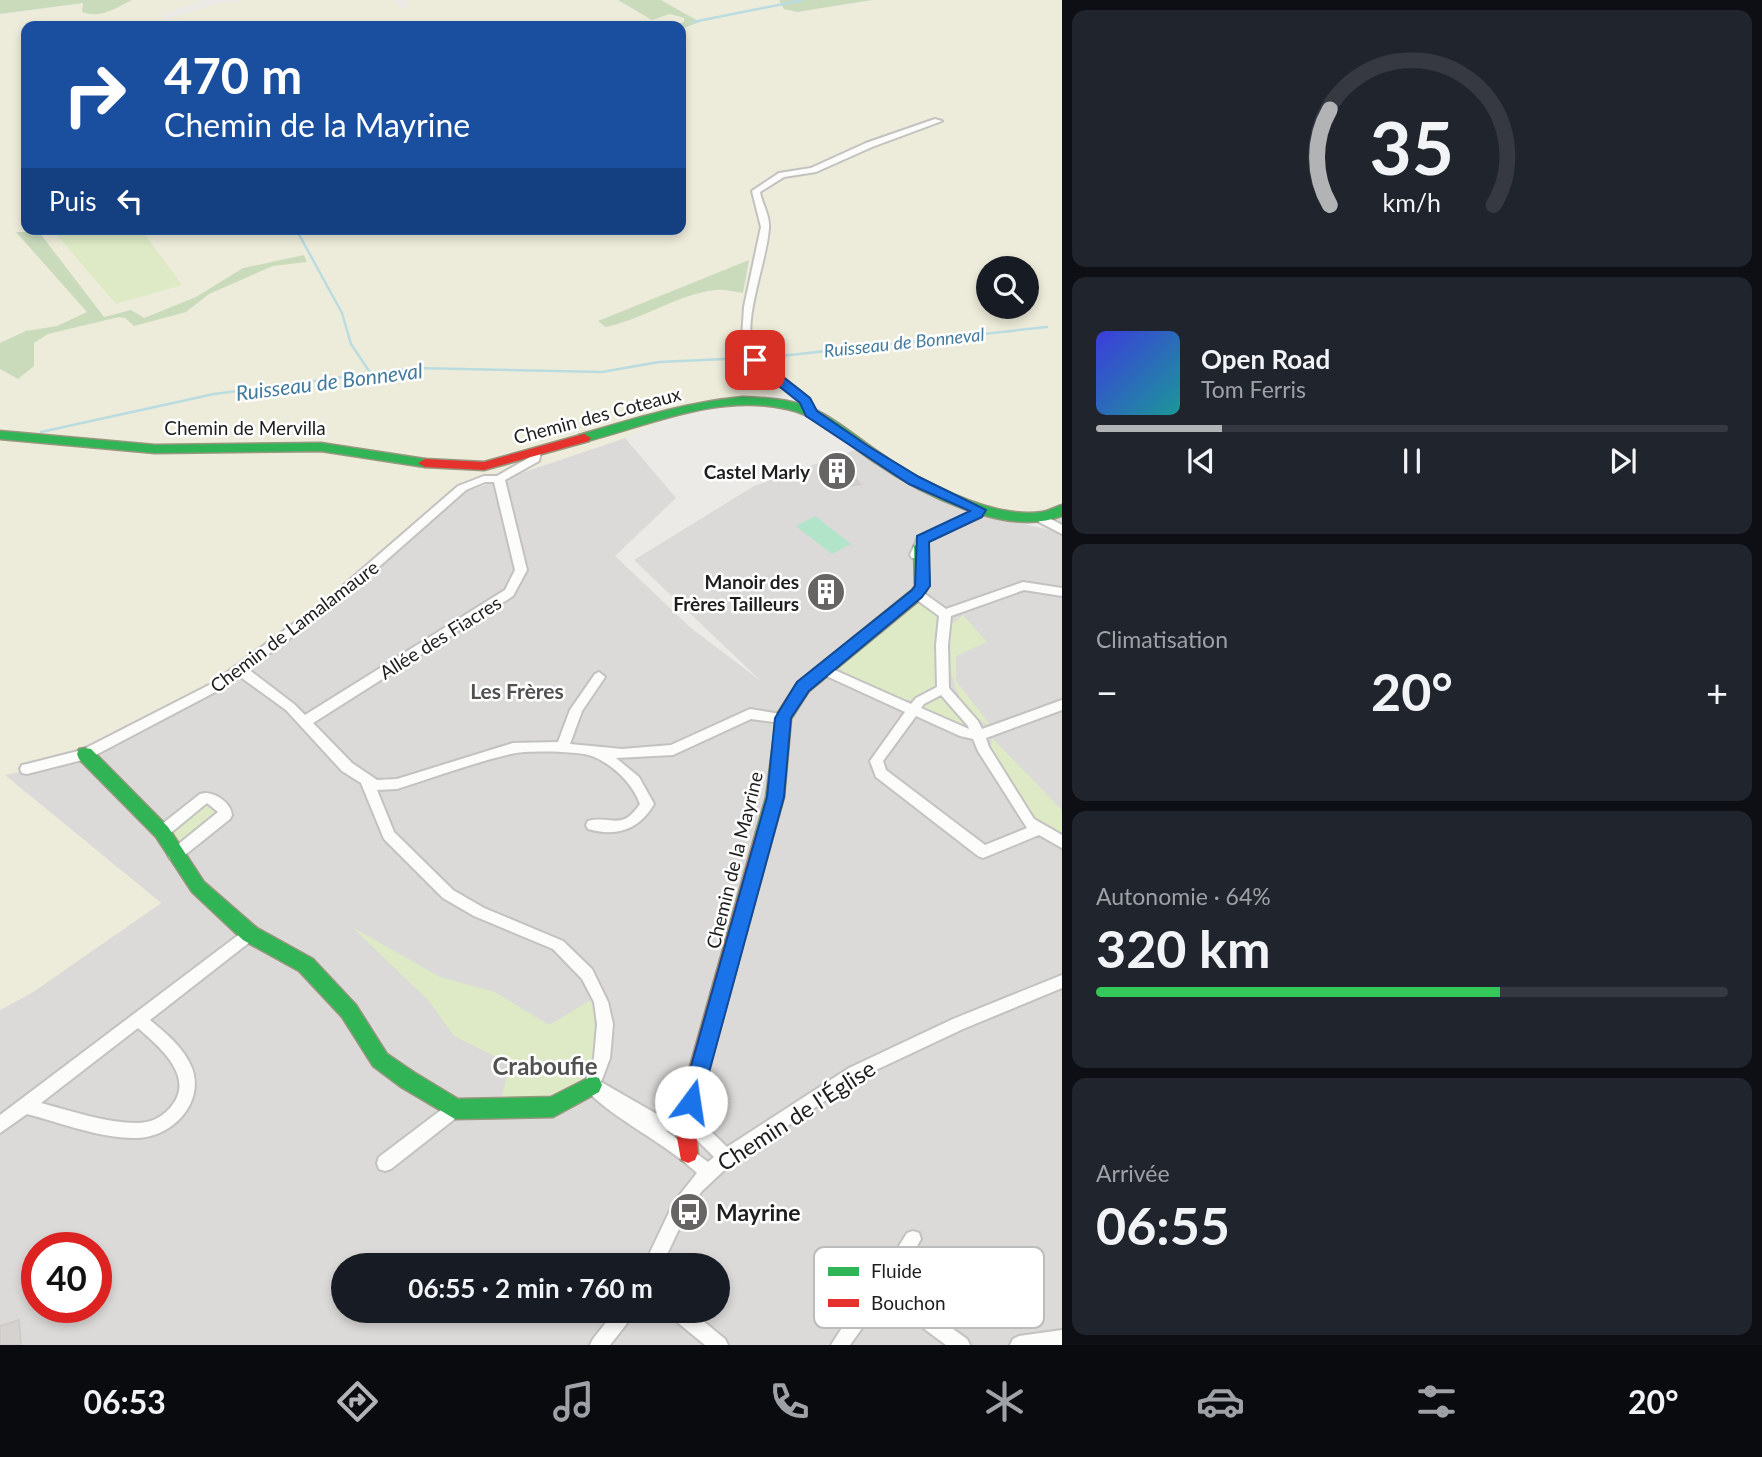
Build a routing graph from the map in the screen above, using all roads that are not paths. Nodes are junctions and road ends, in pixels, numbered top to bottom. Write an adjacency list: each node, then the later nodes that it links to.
1 (937, 121): 2 (street)
2 (811, 413): 4 (street, Chemin des Coteaux); 7 (street, Chemin des Coteaux)
3 (0, 435): 5 (street, Chemin de Mervilla)
4 (536, 452): 5 (street, Chemin des Coteaux); 6 (street, Chemin de Lamalamaure)
5 (488, 465)
6 (499, 479): 15 (street, Chemin de Lamalamaure); 22 (street, Allée des Fiacres)
7 (979, 510): 9 (street, Chemin des Coteaux); 11 (street)
8 (1062, 510): 9 (street)
9 (1043, 519): 10 (street, Chemin des Coteaux)
10 (1062, 530)
11 (921, 546): 12 (street)
12 (918, 592): 14 (street); 16 (street, Chemin de la Mayrine)
13 (1062, 592): 14 (street)
14 (945, 614): 18 (street)
15 (240, 670): 22 (street); 26 (street, Chemin de Lamalamaure)
16 (825, 671): 20 (street); 21 (street, Chemin de la Mayrine)
17 (599, 677): 24 (street)
18 (943, 689): 20 (street); 23 (street)
19 (1062, 705): 23 (street)
20 (914, 711): 23 (street); 30 (street)
21 (783, 718): 25 (street); 40 (street, Chemin de la Mayrine)
22 (304, 722): 28 (street)
23 (980, 736): 30 (street)
24 (563, 748): 25 (street); 28 (street)
25 (590, 751): 29 (street)
26 (85, 754): 27 (street, Chemin de Lamalamaure); 31 (street)
27 (27, 769)
28 (368, 783): 37 (street)
29 (593, 825)
30 (1037, 830): 32 (street)
31 (162, 832): 33 (street); 33 (street)
32 (1062, 842)
33 (175, 855): 34 (street)
34 (250, 933): 36 (street); 39 (street)
35 (1062, 981): 43 (street, Chemin de l'Église)
36 (138, 1019): 38 (street); 38 (street)
37 (593, 1086): 39 (street); 40 (street); 42 (street)
38 (24, 1106): 41 (street)
39 (455, 1109): 44 (street)
40 (690, 1122): 42 (street, Chemin de la Mayrine); 43 (street)
41 (0, 1125)
42 (688, 1153): 45 (street)
43 (726, 1157): 45 (street, Chemin de l'Église)
44 (385, 1163)
45 (708, 1173): 48 (street, Chemin de l'Église)
46 (913, 1239): 47 (street)
47 (908, 1247)
48 (659, 1253)
49 (616, 1323): 54 (street)
50 (692, 1323): 55 (street)
51 (851, 1328): 56 (street)
52 (938, 1328): 57 (street)
53 (1062, 1339): 58 (street)
54 (599, 1345)
55 (719, 1345)
56 (840, 1345)
57 (961, 1345)
58 (1019, 1345)

